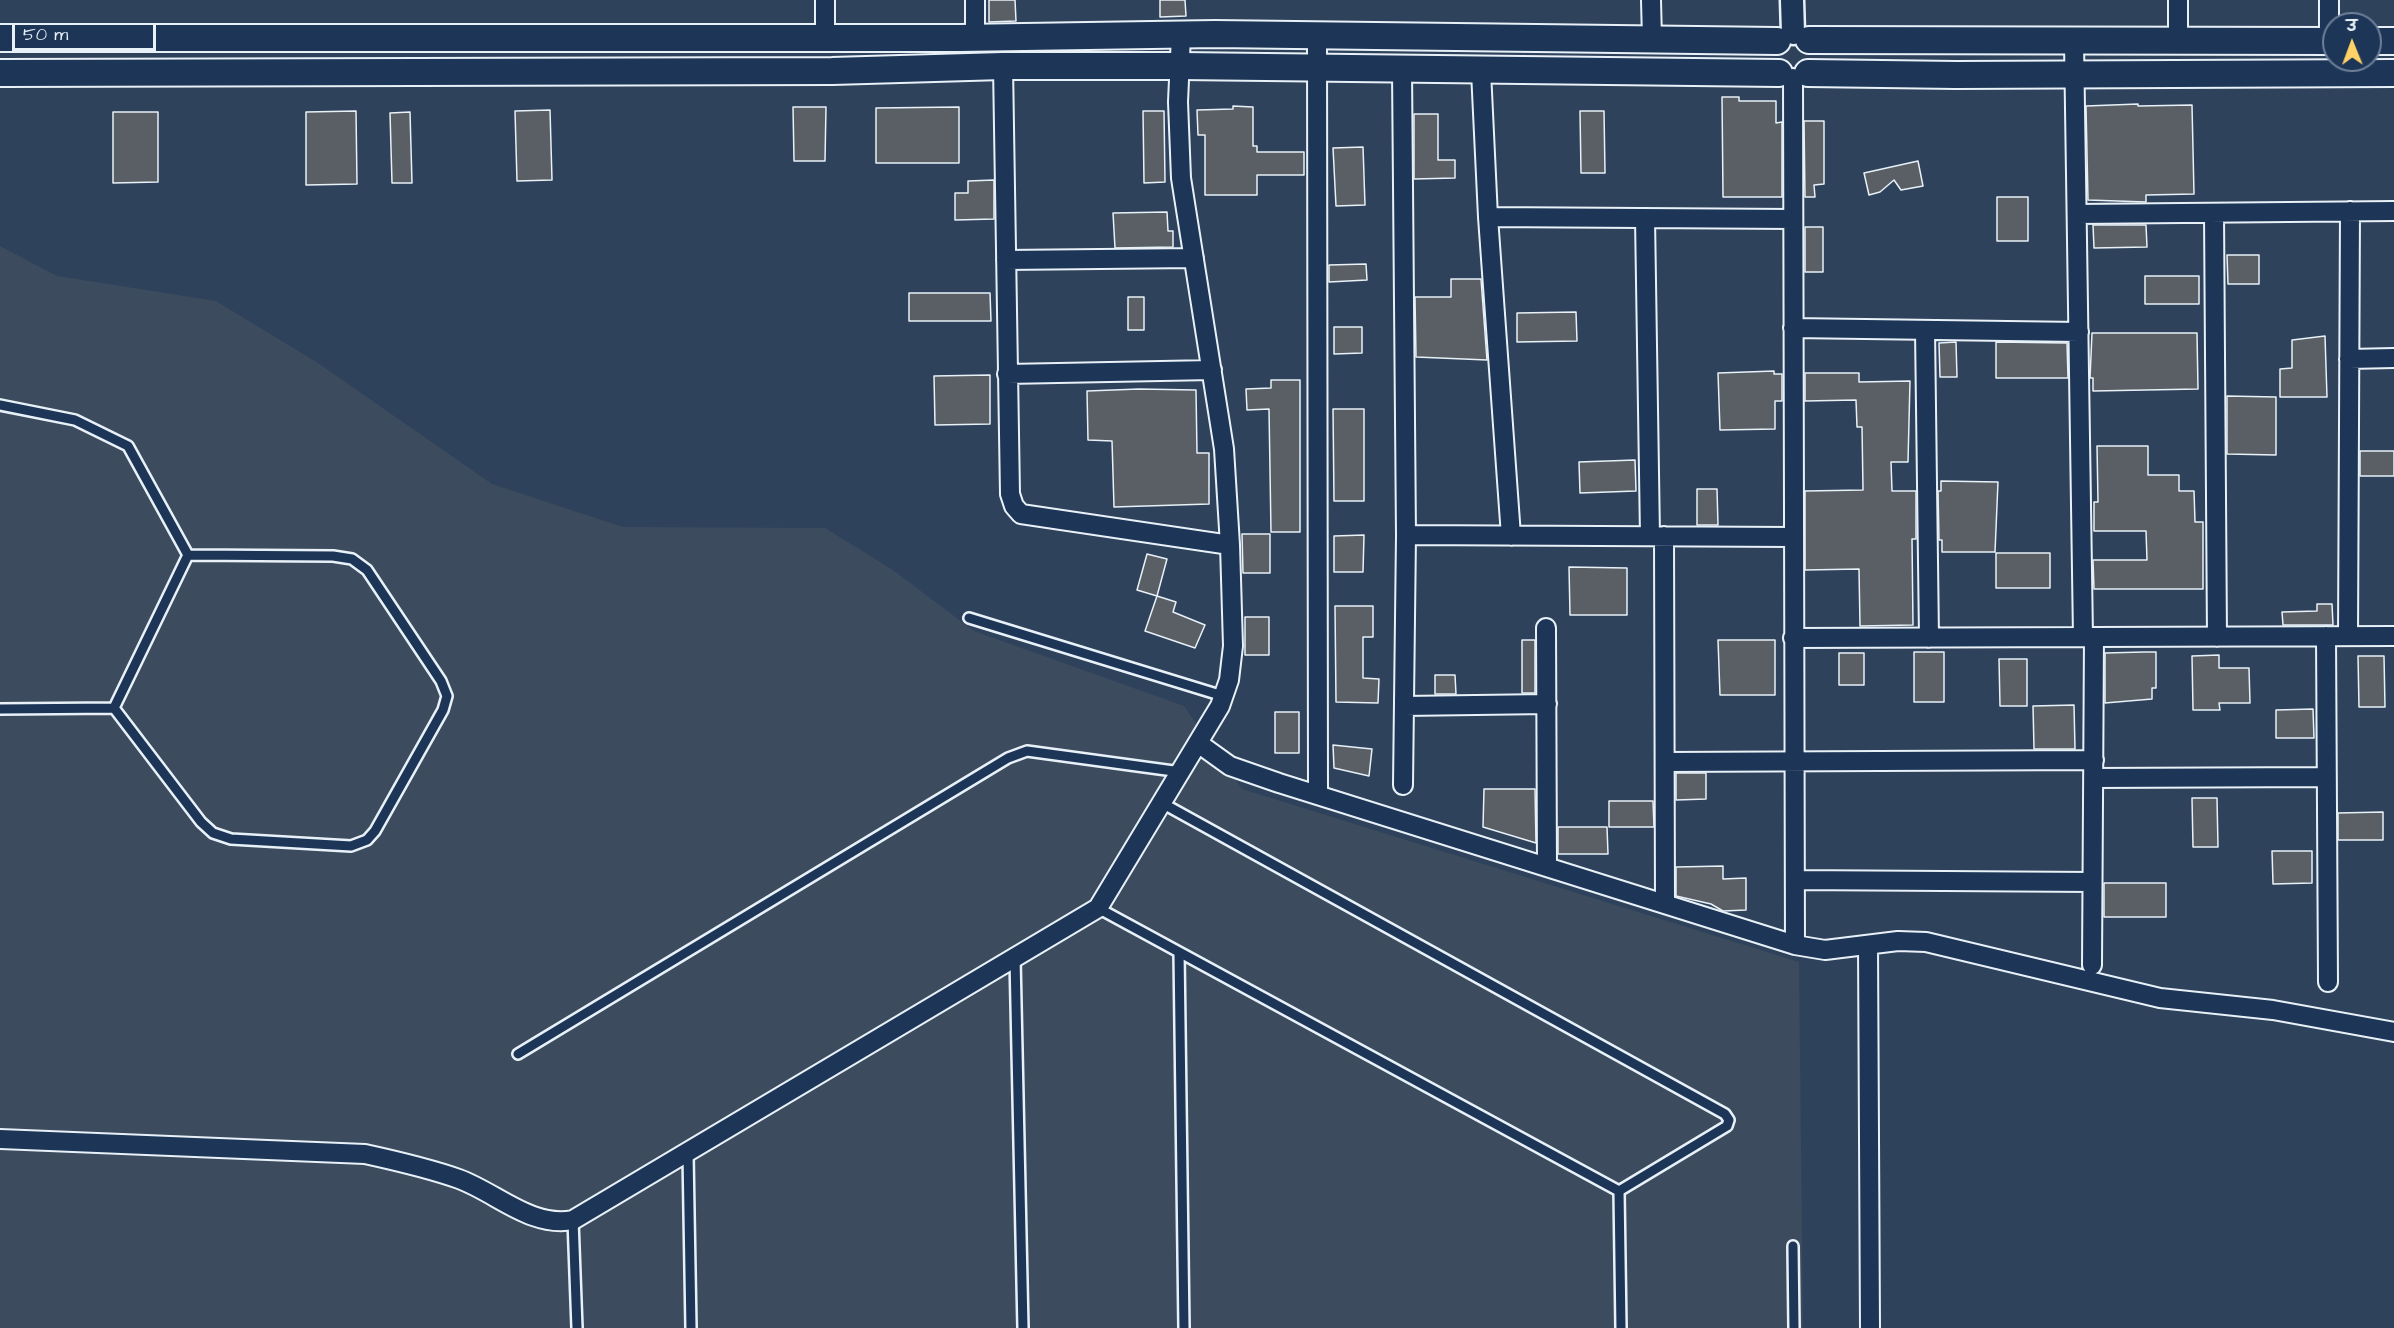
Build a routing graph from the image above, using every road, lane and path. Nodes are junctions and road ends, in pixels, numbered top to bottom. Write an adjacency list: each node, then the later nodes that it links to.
1 (825, 0): 11 (street)
2 (975, 0): 9 (street)
3 (1651, 0): 12 (street)
4 (1792, 0): 10 (street)
5 (2178, 0): 15 (street)
6 (1181, 35): 7 (main road); 9 (main road); 17 (street)
7 (1317, 36): 12 (main road); 18 (street)
8 (0, 38): 11 (main road)
9 (975, 38): 11 (main road)
10 (1793, 38): 12 (main road); 14 (main road); 23 (main road); 23 (main road)
11 (825, 39)
12 (1652, 39)
13 (2322, 41): 15 (main road)
14 (2074, 42): 15 (main road); 24 (street)
15 (2178, 43)
16 (1003, 66): 17 (main road); 21 (main road); 33 (street)
17 (1180, 66): 18 (main road); 32 (street)
18 (1317, 68): 19 (main road); 69 (street)
19 (1402, 70): 20 (main road); 42 (street)
20 (1481, 70): 23 (main road); 29 (street)
21 (0, 73)
22 (2394, 73): 24 (main road)
23 (1793, 74): 24 (main road); 31 (street)
24 (2074, 74): 28 (street)
25 (2350, 211): 26 (street); 27 (street); 38 (street)
26 (2394, 211)
27 (2214, 213): 28 (street); 54 (street)
28 (2077, 214): 36 (street)
29 (1488, 217): 30 (street); 43 (street)
30 (1645, 218): 31 (street); 44 (street)
31 (1793, 219): 34 (street)
32 (1194, 258): 33 (street); 39 (street)
33 (1006, 260): 40 (street)
34 (1793, 328): 35 (street); 45 (street)
35 (1925, 330): 36 (street); 56 (street)
36 (2079, 332): 53 (street)
37 (2394, 358): 38 (street)
38 (2349, 359): 51 (street)
39 (1212, 370): 40 (street); 46 (street)
40 (1008, 374): 46 (street)
41 (0, 405): 47 (lane)
42 (1406, 536): 43 (street); 59 (street)
43 (1511, 536): 44 (street)
44 (1657, 536): 45 (street); 64 (street)
45 (1793, 537): 55 (street)
46 (1230, 545): 57 (street)
47 (188, 555): 60 (lane); 60 (lane)
48 (969, 618): 57 (lane)
49 (1546, 628): 58 (street)
50 (2326, 636): 51 (street); 54 (street); 67 (street)
51 (2348, 636): 52 (street)
52 (2394, 636)
53 (2089, 637): 54 (street); 56 (street); 65 (street)
54 (2217, 637)
55 (1793, 638): 56 (street); 63 (street)
56 (1929, 638)
57 (1223, 696): 62 (street)
58 (1547, 704): 59 (street); 71 (street)
59 (1404, 706): 68 (street)
60 (114, 708): 61 (lane)
61 (0, 709)
62 (1198, 743): 66 (street); 69 (street)
63 (1794, 761): 64 (street); 65 (street); 72 (street)
64 (1666, 762): 74 (street)
65 (2094, 769): 67 (street); 73 (street)
66 (1180, 772): 70 (street); 83 (lane)
67 (2326, 777): 81 (street)
68 (1403, 785)
69 (1317, 795): 71 (street)
70 (1162, 803): 75 (street); 86 (lane)
71 (1547, 867): 74 (street)
72 (1795, 880): 73 (street); 76 (street)
73 (2092, 882): 80 (street)
74 (1665, 903): 76 (street)
75 (1098, 908): 78 (lane); 79 (street)
76 (1795, 945): 77 (street)
77 (1868, 945): 82 (street); 95 (street)
78 (1179, 952): 86 (lane); 92 (lane)
79 (1015, 958): 85 (street); 91 (lane)
80 (2092, 965)
81 (2328, 982)
82 (2394, 1032)
83 (518, 1054)
84 (0, 1139): 87 (street)
85 (688, 1154): 87 (street); 90 (lane)
86 (1619, 1191): 93 (lane)
87 (573, 1220): 89 (lane)
88 (1793, 1246): 94 (lane)
89 (577, 1328)
90 (691, 1328)
91 (1023, 1328)
92 (1184, 1328)
93 (1621, 1328)
94 (1794, 1328)
95 (1870, 1328)

